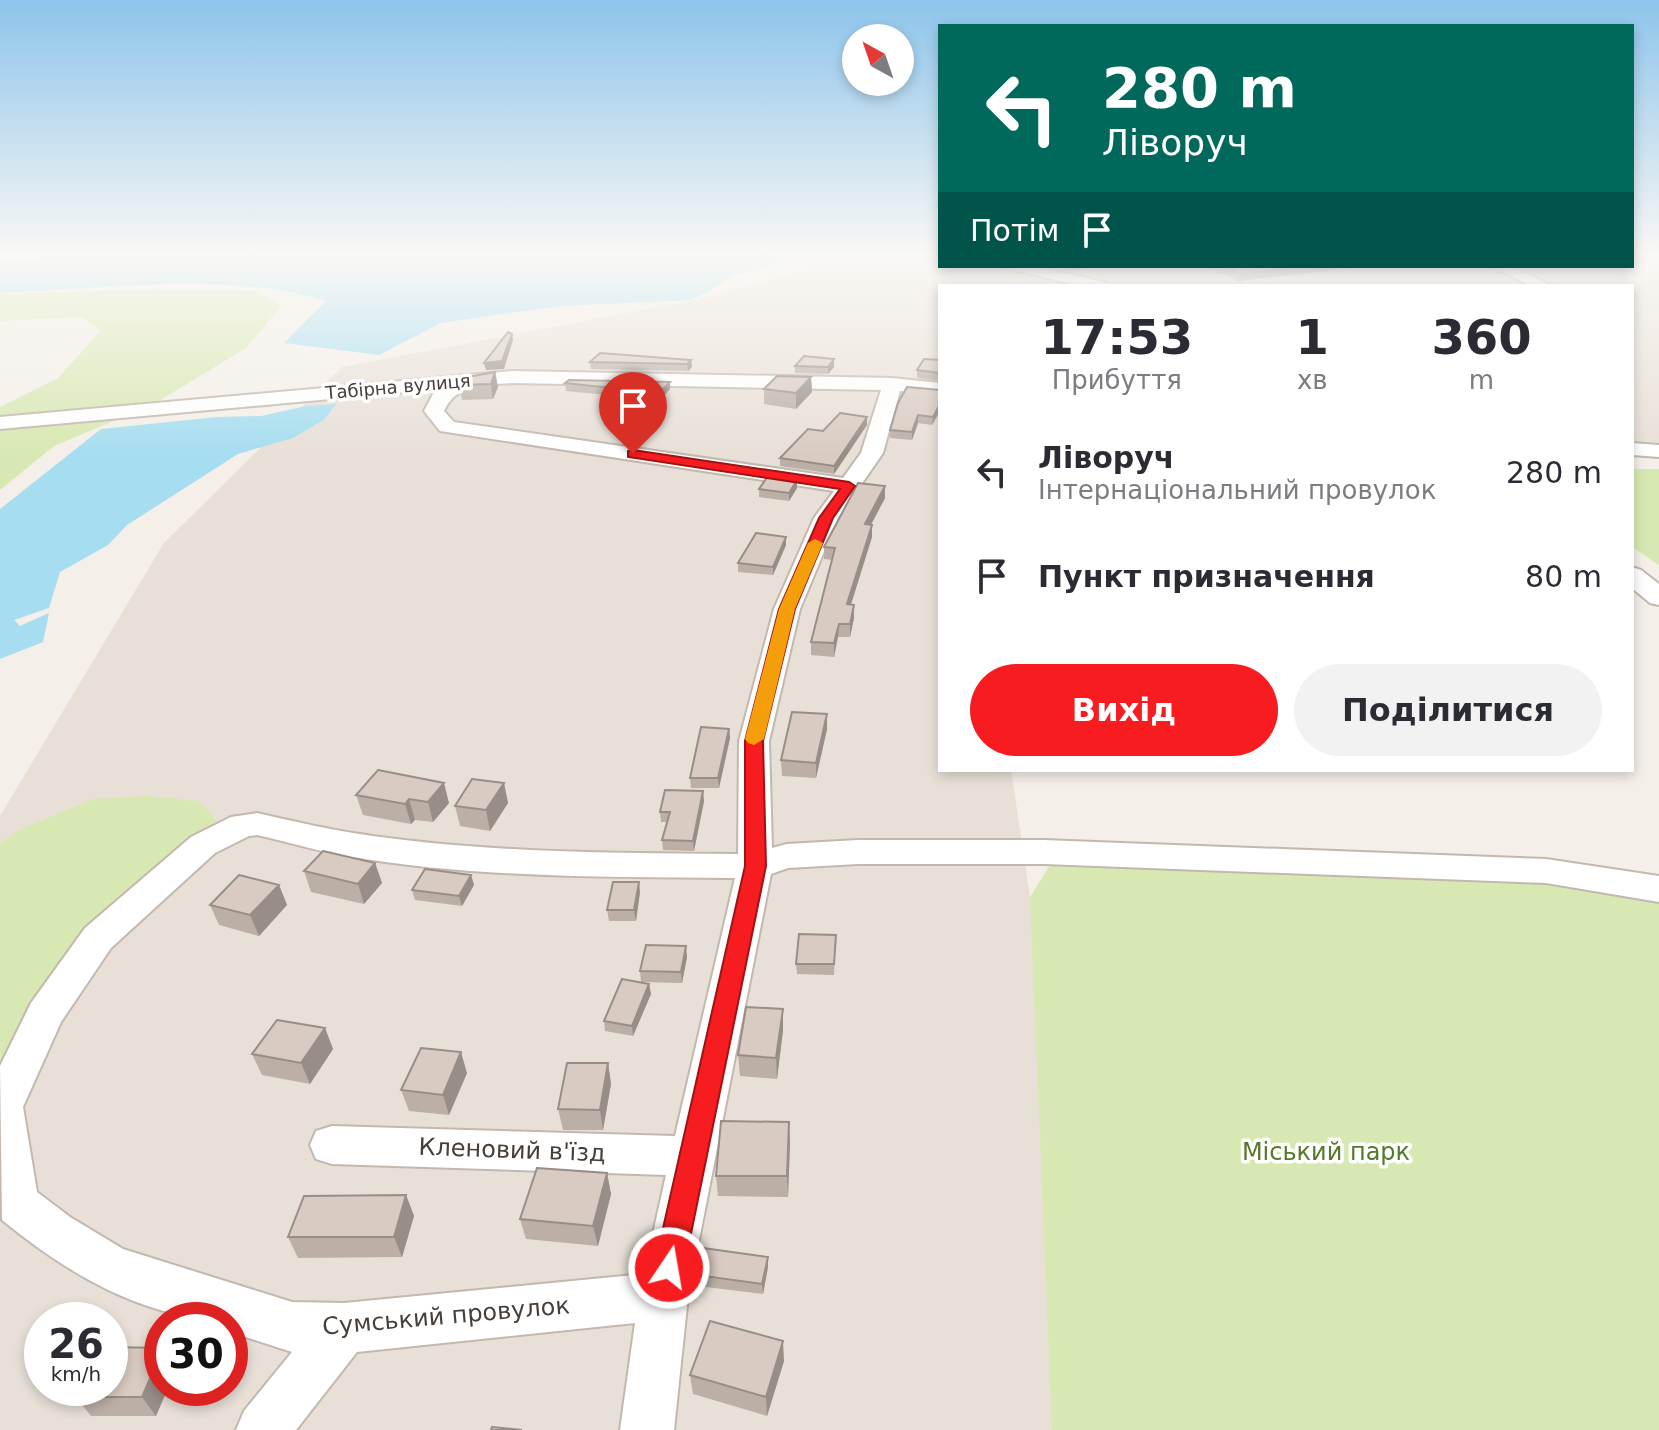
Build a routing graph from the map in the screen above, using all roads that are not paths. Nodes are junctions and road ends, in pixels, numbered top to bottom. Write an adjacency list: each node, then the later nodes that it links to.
1 (464, 381): 2 (street, Табірна вулиця); 4 (street, Табірна вулиця); 7 (street)
2 (892, 384): 3 (street, Табірна вулиця); 7 (street)
3 (938, 389)
4 (0, 423)
5 (1634, 449): 6 (street)
6 (1659, 451)
7 (849, 486): 10 (street)
8 (1634, 577): 9 (street)
9 (1659, 597)
10 (755, 866): 11 (street); 13 (street); 15 (street, Сумський провулок)
11 (1659, 889)
12 (332, 1145): 13 (street, Кленовий в'їзд)
13 (693, 1156): 14 (street)
14 (663, 1296): 15 (street, Сумський провулок); 17 (street)
15 (344, 1328): 16 (street)
16 (263, 1430)
17 (647, 1430)

